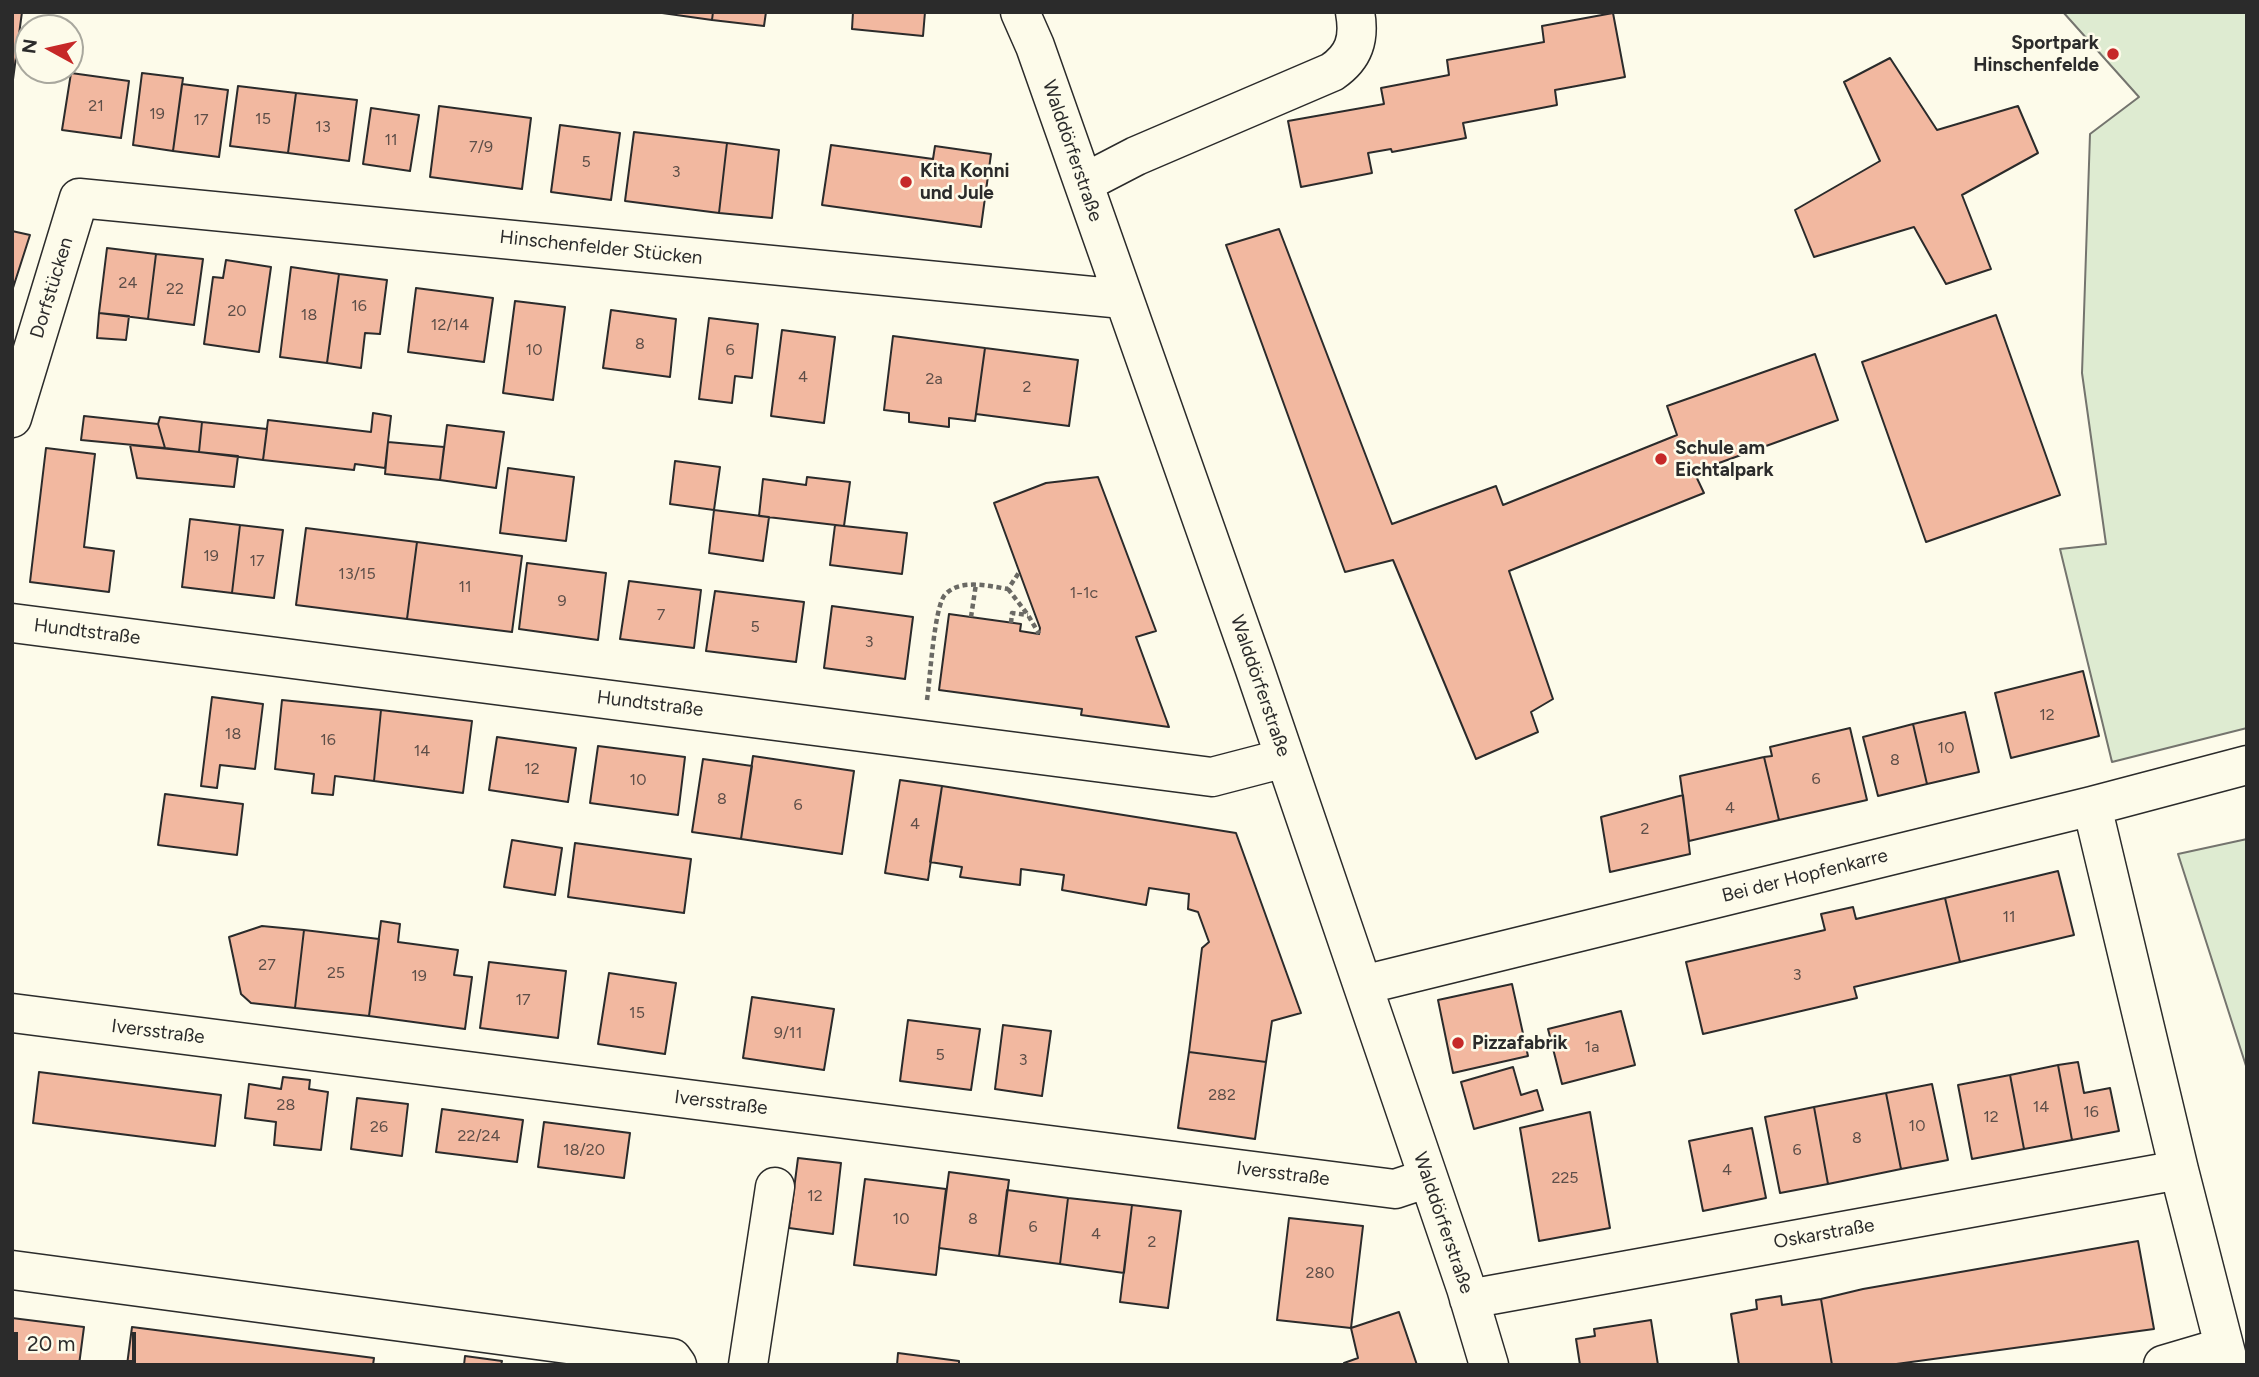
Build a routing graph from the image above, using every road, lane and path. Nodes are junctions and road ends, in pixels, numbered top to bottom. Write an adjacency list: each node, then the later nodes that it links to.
1 (1020, 12): 3 (street, Walddörferstraße)
2 (1355, 12): 3 (street)
3 (1084, 183): 5 (street, Walddörferstraße)
4 (79, 198): 5 (street, Hinschenfelder Stücken); 6 (street, Dorfstücken)
5 (1123, 299): 16 (street, Walddörferstraße)
6 (12, 418)
7 (1020, 571): 9 (path)
8 (976, 584): 9 (path); 11 (path); 15 (path)
9 (1007, 589): 10 (path)
10 (1028, 615): 13 (path); 14 (path)
11 (971, 617)
12 (12, 623): 15 (street, Hundtstraße)
13 (1011, 623)
14 (1040, 634)
15 (921, 739): 16 (street, Hundtstraße)
16 (1285, 758): 19 (street, Walddörferstraße)
17 (2247, 765): 18 (street, Bei der Hopfenkarre)
18 (2092, 806): 19 (street, Bei der Hopfenkarre); 21 (street)
19 (1363, 985): 22 (street, Walddörferstraße)
20 (12, 1013): 22 (street, Iversstraße)
21 (2179, 1170): 25 (street, Oskarstraße); 26 (street)
22 (1428, 1178): 25 (street, Walddörferstraße)
23 (775, 1187): 28 (street)
24 (12, 1270): 27 (street)
25 (1469, 1299): 29 (street, Walddörferstraße)
26 (2227, 1356): 30 (street)
27 (677, 1365)
28 (748, 1365)
29 (1489, 1365)
30 (2163, 1365)

